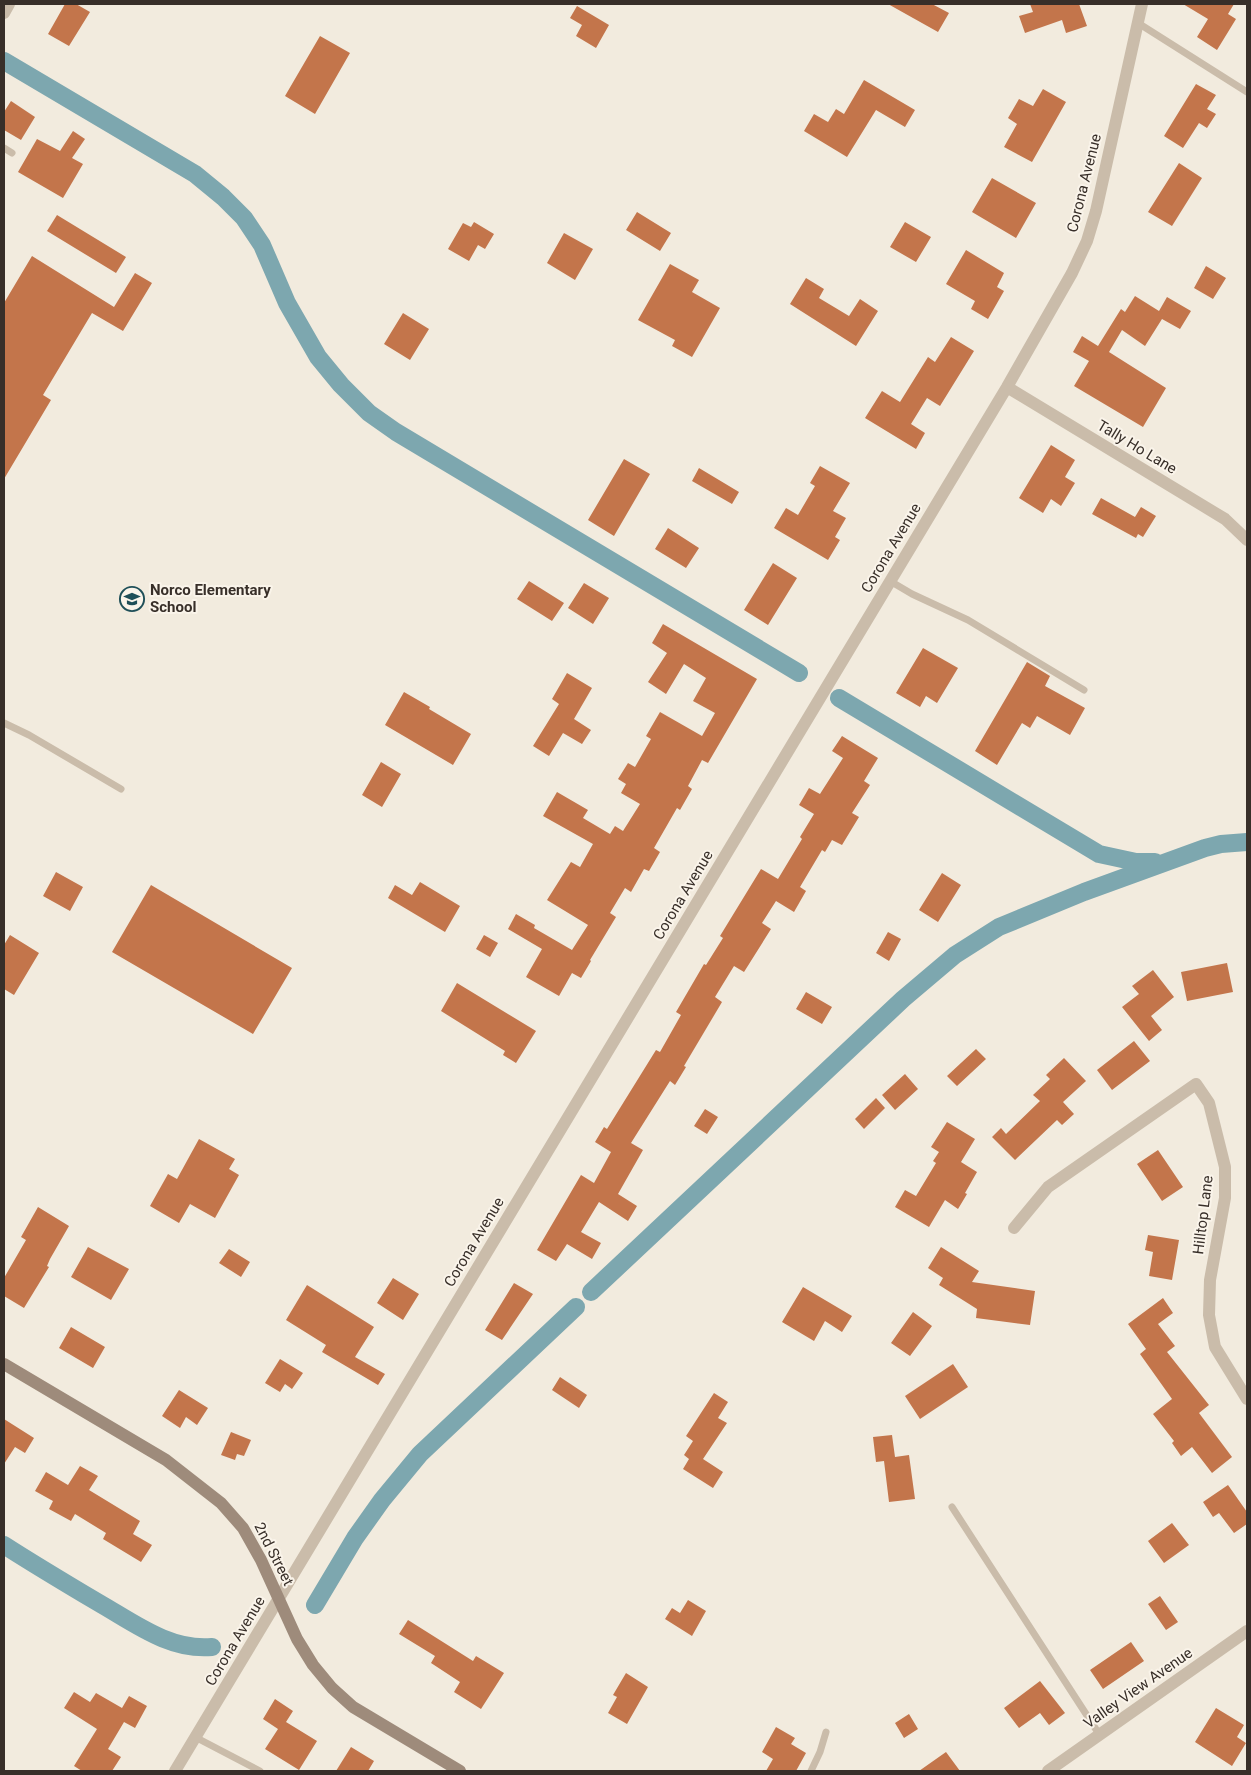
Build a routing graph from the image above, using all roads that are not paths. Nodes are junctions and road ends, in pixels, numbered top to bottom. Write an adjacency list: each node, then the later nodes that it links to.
1 (9, 4): 3 (street)
2 (1142, 4): 4 (street, Corona Avenue)
3 (4, 13)
4 (1138, 23): 5 (lane); 8 (street, Corona Avenue)
5 (1247, 92)
6 (4, 148): 7 (lane)
7 (12, 153)
8 (1007, 386): 9 (street, Tally Ho Lane); 10 (street, Corona Avenue)
9 (1247, 540)
10 (890, 581): 11 (lane); 18 (street, Corona Avenue)
11 (1084, 690)
12 (4, 723): 13 (lane)
13 (121, 789)
14 (1014, 1228): 16 (street, Hilltop Lane)
15 (4, 1364): 18 (street, 2nd Street)
16 (1247, 1400)
17 (952, 1507): 21 (lane)
18 (279, 1600): 22 (street, Corona Avenue); 25 (street, 2nd Street)
19 (1247, 1631): 21 (street, Valley View Avenue)
20 (826, 1732): 26 (lane)
21 (1100, 1734): 27 (street, Valley View Avenue)
22 (195, 1737): 23 (street, Corona Avenue); 24 (lane)
23 (175, 1771)
24 (260, 1771)
25 (460, 1771)
26 (811, 1771)
27 (1048, 1771)

